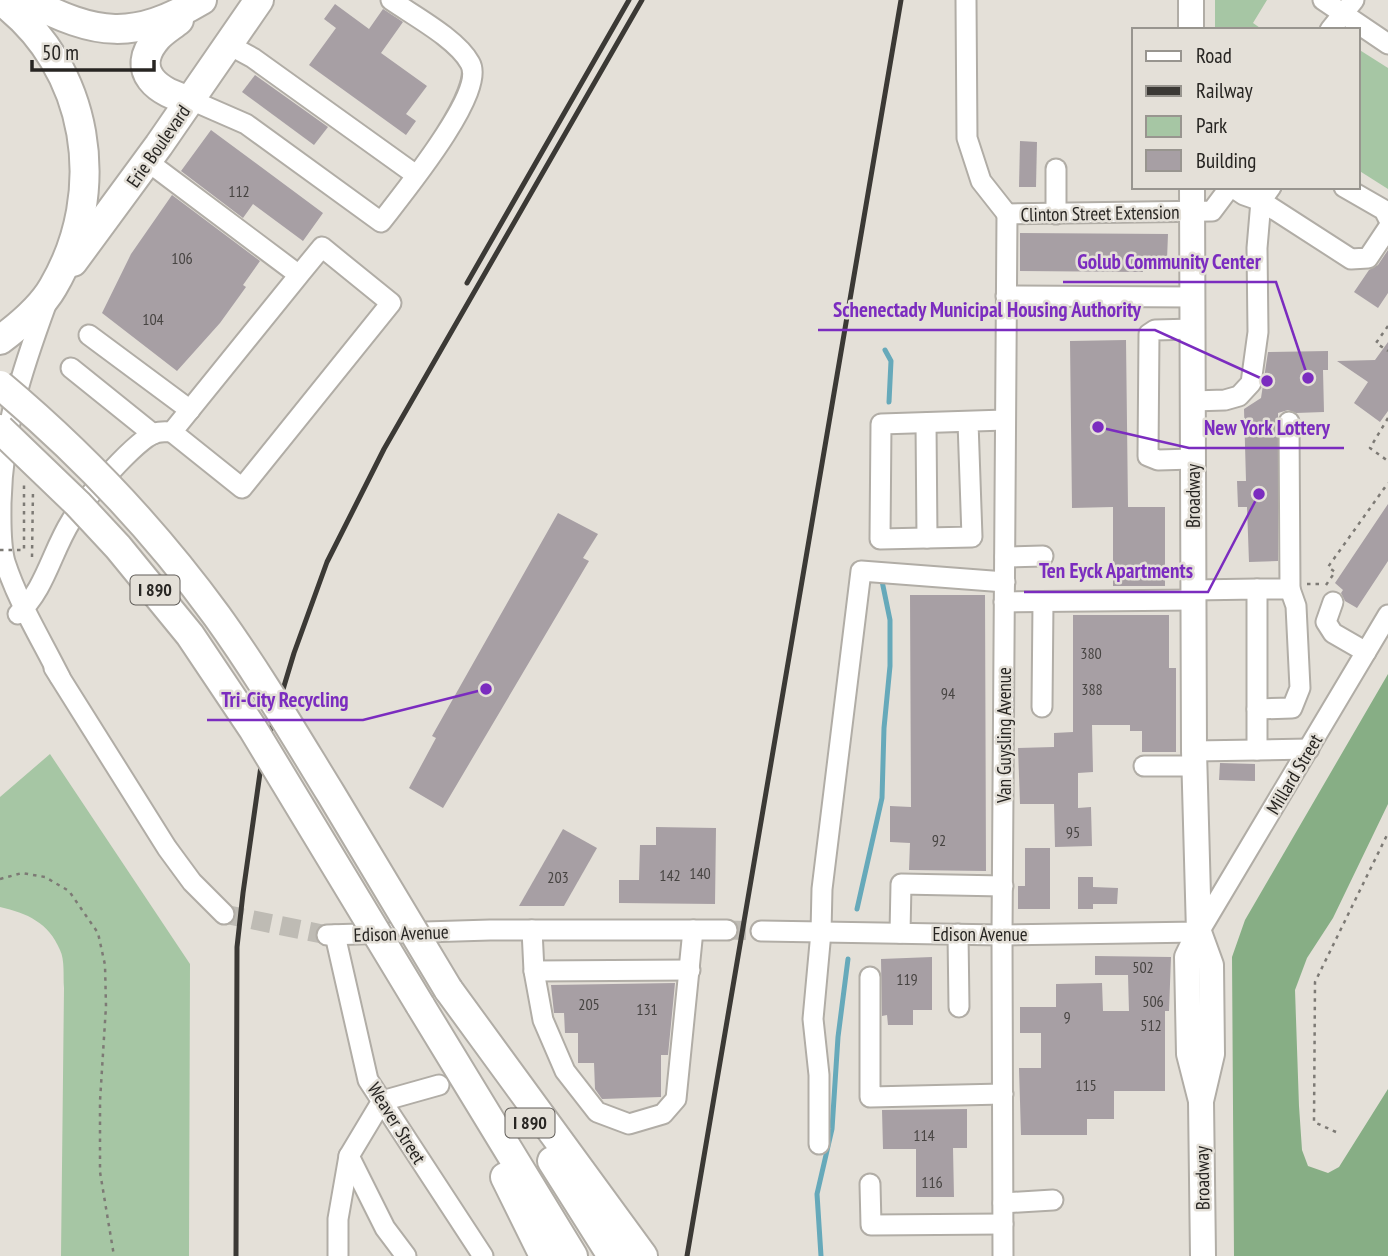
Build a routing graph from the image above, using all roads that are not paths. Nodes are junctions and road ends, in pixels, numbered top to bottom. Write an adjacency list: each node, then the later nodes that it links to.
1 (0, 0): 28 (highway)
2 (27, 0): 3 (highway)
3 (203, 0): 14 (highway)
4 (259, 0): 13 (highway, Erie Boulevard)
5 (391, 0): 17 (street)
6 (966, 0): 23 (street)
7 (1191, 0): 10 (main road)
8 (1323, 0): 9 (street)
9 (1349, 7): 11 (street); 12 (street)
10 (1191, 28)
11 (1332, 28)
12 (1388, 44)
13 (229, 46): 14 (highway, Erie Boulevard); 17 (street)
14 (191, 100): 15 (highway, Erie Boulevard); 17 (street)
15 (147, 162): 27 (street); 28 (highway, Erie Boulevard)
16 (1056, 169): 24 (street)
17 (416, 176)
18 (1229, 189): 22 (street)
19 (1234, 189): 21 (street)
20 (1347, 189): 25 (street)
21 (1266, 194): 26 (street); 36 (street)
22 (1192, 199): 24 (street, Clinton Street Extension); 30 (main road, Broadway)
23 (1007, 214): 24 (street, Clinton Street Extension); 29 (street, Van Guysling Avenue)
24 (1056, 214)
25 (1388, 218)
26 (1388, 228)
27 (299, 275): 37 (street); 43 (street)
28 (52, 289): 33 (highway); 56 (street)
29 (1006, 296): 30 (street); 38 (street, Van Guysling Avenue)
30 (1192, 297): 31 (main road, Broadway)
31 (1193, 328): 36 (main road, Broadway); 44 (street)
32 (89, 335): 37 (street)
33 (0, 340)
34 (71, 368): 43 (street)
35 (6, 388): 80 (highway, I 890, bridge)
36 (1193, 401): 44 (main road, Broadway)
37 (190, 410): 43 (street)
38 (1005, 420): 39 (street); 47 (street, Van Guysling Avenue)
39 (968, 422): 41 (street); 45 (street)
40 (1289, 422): 50 (street)
41 (926, 423): 45 (street); 45 (street)
42 (0, 429): 81 (highway, I 890, bridge)
43 (162, 433): 56 (street)
44 (1193, 459): 53 (main road, Broadway)
45 (928, 538)
46 (1043, 556): 47 (street)
47 (1005, 557): 48 (street, Van Guysling Avenue)
48 (1005, 582): 54 (street, Van Guysling Avenue); 71 (street)
49 (0, 586): 56 (street)
50 (1294, 587): 51 (street); 60 (street)
51 (1257, 589): 53 (street); 60 (street)
52 (1329, 593): 58 (street)
53 (1193, 595): 55 (street); 63 (main road, Broadway)
54 (1004, 602): 55 (street); 65 (street, Van Guysling Avenue)
55 (1043, 602): 59 (street)
56 (21, 612): 66 (street)
57 (1388, 614): 58 (street, Millard Street)
58 (1366, 652): 61 (street, Millard Street)
59 (1042, 707)
60 (1257, 709): 62 (street)
61 (1309, 749): 62 (street); 72 (street, Millard Street)
62 (1257, 750): 63 (street)
63 (1194, 758): 64 (street); 72 (main road, Broadway)
64 (1144, 766)
65 (1003, 887): 73 (street); 76 (street, Van Guysling Avenue)
66 (224, 914)
67 (532, 930): 68 (street, Edison Avenue); 75 (street, Edison Avenue); 77 (street)
68 (693, 930): 69 (street, Edison Avenue); 78 (street)
69 (727, 930)
70 (761, 931): 71 (street, Edison Avenue)
71 (821, 932): 73 (street, Edison Avenue); 86 (street)
72 (1199, 932): 76 (street, Edison Avenue); 100 (main road, Broadway)
73 (900, 933): 74 (street, Edison Avenue)
74 (958, 934): 76 (street, Edison Avenue); 82 (street)
75 (331, 935): 85 (street, Weaver Street)
76 (1003, 935): 84 (street, Van Guysling Avenue)
77 (534, 971): 78 (street); 78 (street)
78 (690, 971)
79 (870, 977): 84 (street)
80 (448, 989): 97 (highway, I 890); 98 (highway)
81 (420, 1006): 95 (highway); 96 (highway, I 890)
82 (959, 1007)
83 (439, 1085): 85 (street)
84 (1003, 1094): 90 (street, Van Guysling Avenue)
85 (382, 1101): 87 (street); 94 (street, Weaver Street)
86 (818, 1144)
87 (349, 1156): 92 (street); 93 (street)
88 (870, 1184): 91 (street)
89 (1053, 1200): 90 (street)
90 (1003, 1203): 91 (street, Van Guysling Avenue)
91 (1003, 1224): 99 (street, Van Guysling Avenue)
92 (338, 1256)
93 (406, 1256)
94 (483, 1256)
95 (544, 1256)
96 (573, 1256)
97 (612, 1256)
98 (643, 1256)
99 (1003, 1256)
100 (1203, 1256)

